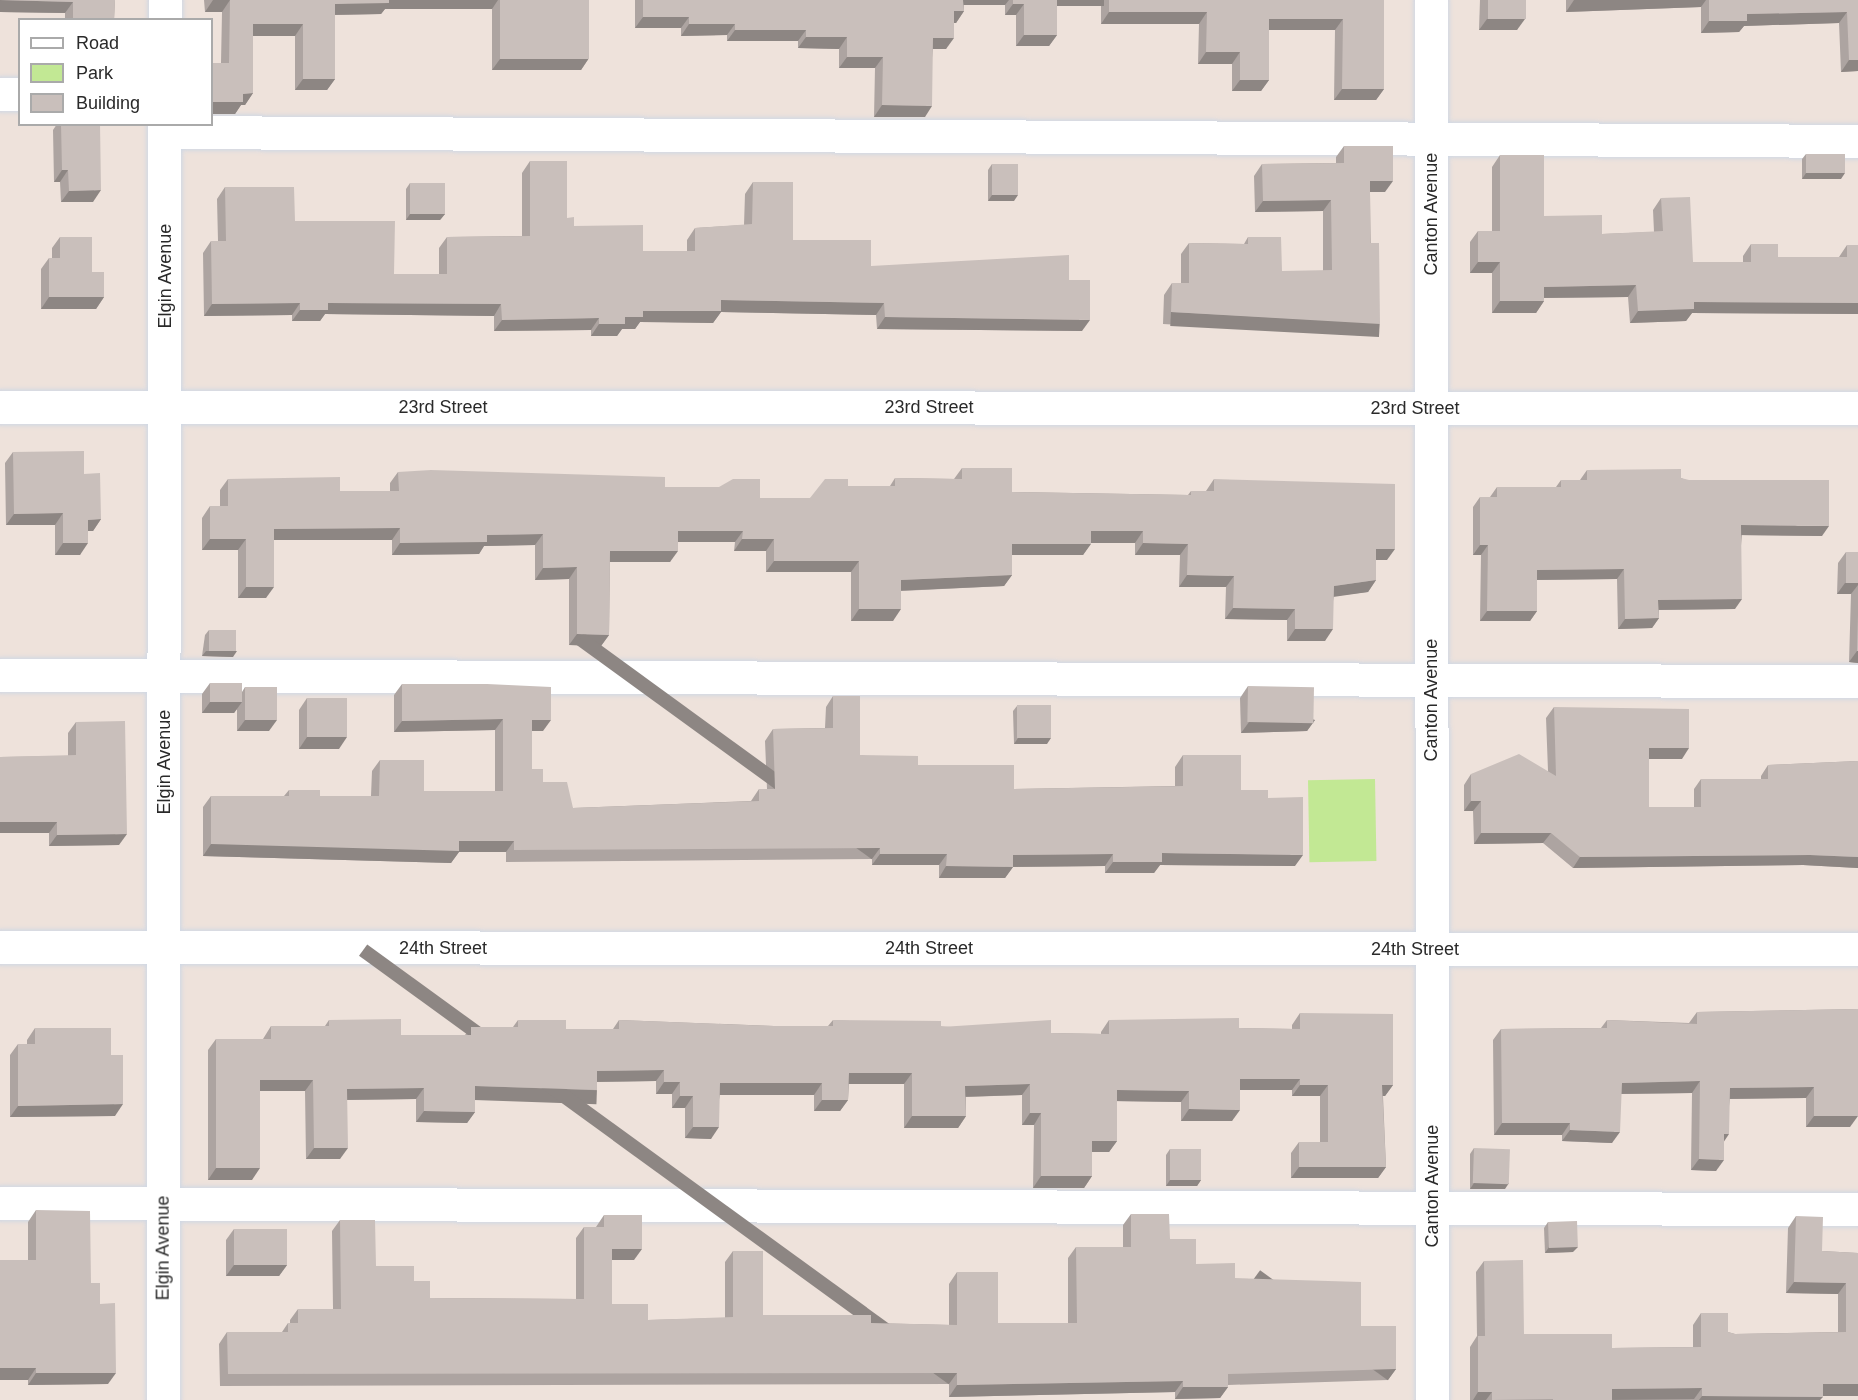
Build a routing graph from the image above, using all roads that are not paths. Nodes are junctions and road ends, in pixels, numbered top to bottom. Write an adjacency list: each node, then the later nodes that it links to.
1 (165, 0): 3 (street)
2 (1431, 0): 8 (street, Canton Avenue)
3 (165, 18)
4 (0, 94): 5 (street)
5 (18, 94)
6 (164, 128): 8 (street); 10 (street, Elgin Avenue)
7 (1858, 141): 8 (street)
8 (1431, 142): 11 (street, Canton Avenue)
9 (0, 407): 10 (street, 23rd Street)
10 (165, 407): 11 (street, 23rd Street); 13 (street, Elgin Avenue)
11 (1431, 408): 12 (street, 23rd Street); 15 (street, Canton Avenue)
12 (1858, 408)
13 (164, 674): 14 (street); 15 (street); 18 (street, Elgin Avenue)
14 (0, 675)
15 (1431, 680): 16 (street); 19 (street, Canton Avenue)
16 (1858, 681)
17 (0, 947): 18 (street, 24th Street)
18 (163, 947): 19 (street, 24th Street); 22 (street, Elgin Avenue)
19 (1431, 948): 20 (street, 24th Street); 23 (street, Canton Avenue)
20 (1858, 949)
21 (0, 1203): 22 (street)
22 (164, 1203): 23 (street); 25 (street, Elgin Avenue)
23 (1432, 1209): 24 (street); 26 (street, Canton Avenue)
24 (1858, 1209)
25 (164, 1400)
26 (1432, 1400)

